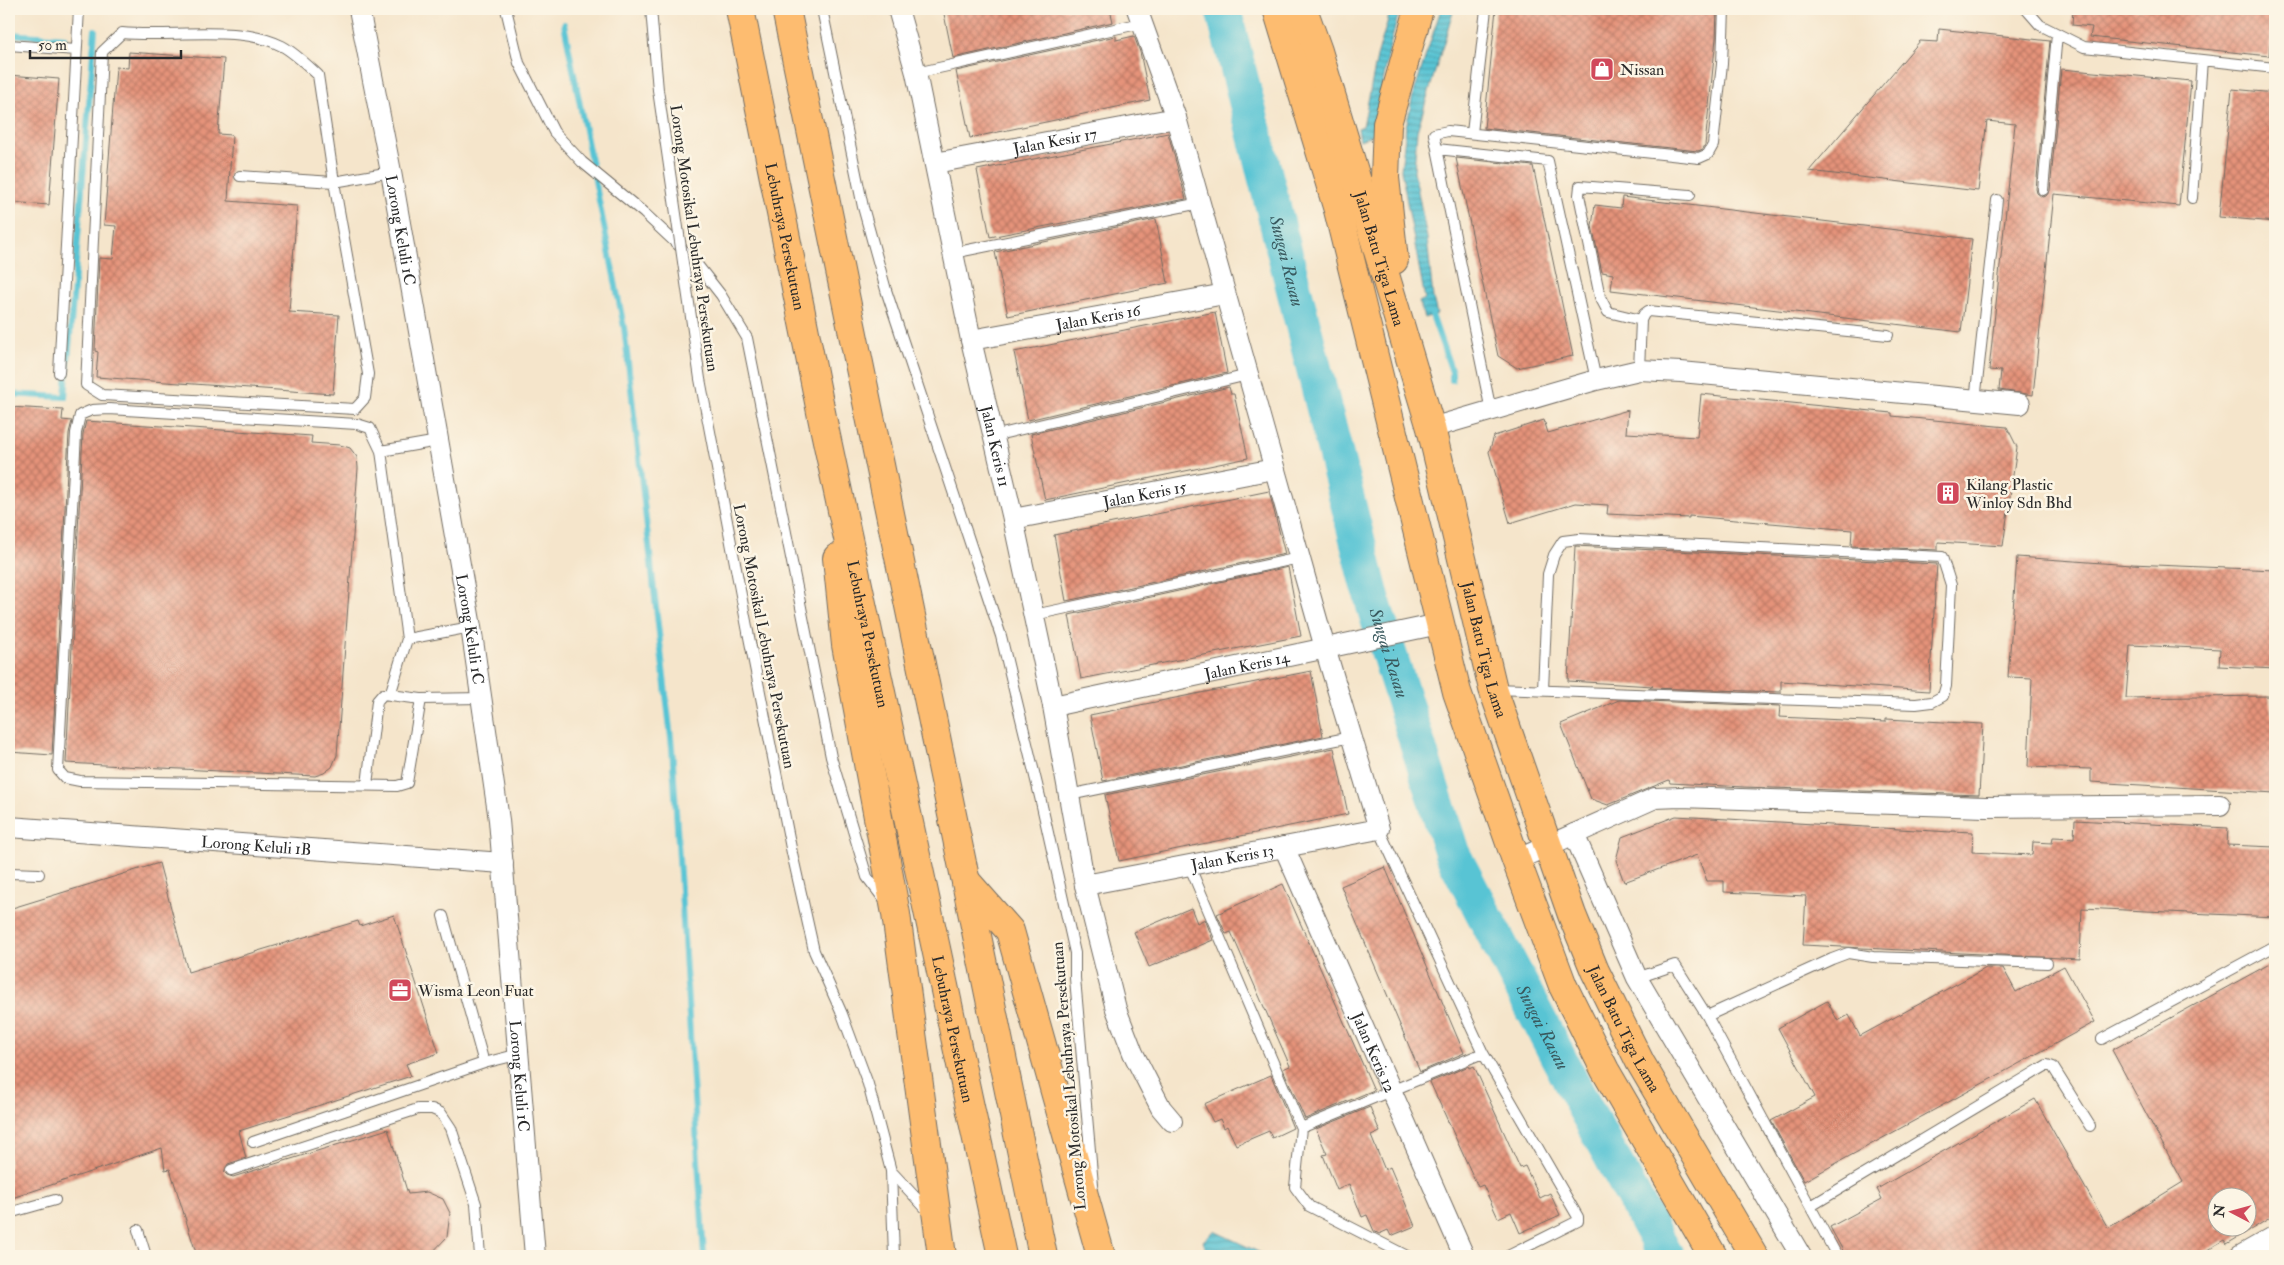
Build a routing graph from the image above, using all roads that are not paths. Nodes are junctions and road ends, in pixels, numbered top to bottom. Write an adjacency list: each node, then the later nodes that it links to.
1 (78, 9): 18 (lane)
2 (506, 9): 82 (lane)
3 (651, 9): 98 (lane, Lorong Motosikal Lebuhraya Persekutuan, bridge)
4 (740, 9): 47 (main road, Lebuhraya Persekutuan)
5 (786, 9): 80 (main road)
6 (822, 9): 105 (lane, Lorong Motosikal Lebuhraya Persekutuan)
7 (898, 9): 21 (street, Jalan Keris 11)
8 (1277, 9): 56 (main road, Jalan Batu Tiga Lama)
9 (1303, 9): 37 (main road, Jalan Batu Tiga Lama)
10 (1420, 9): 37 (main road)
11 (1486, 9): 23 (lane)
12 (1724, 9): 23 (lane)
13 (2026, 9): 16 (lane)
14 (359, 10): 26 (street, Lorong Keluli 1C)
15 (1139, 16): 21 (lane); 22 (street)
16 (2057, 34): 19 (lane); 29 (lane)
17 (9, 45): 18 (lane)
18 (76, 50): 41 (lane)
19 (2202, 60): 20 (lane); 31 (lane)
20 (2275, 68)
21 (916, 73): 25 (street, Jalan Keris 11)
22 (1176, 118): 25 (street, Jalan Kesir 17); 33 (street)
23 (1472, 133): 24 (lane)
24 (1437, 149): 43 (lane); 46 (lane)
25 (935, 164): 34 (street, Jalan Keris 11)
26 (391, 172): 28 (lane); 50 (street, Lorong Keluli 1C)
27 (240, 176): 28 (lane)
28 (334, 182): 28 (lane)
29 (2043, 190)
30 (1690, 196): 36 (lane)
31 (2192, 198)
32 (1998, 200): 44 (lane)
33 (1200, 203): 34 (lane); 35 (street)
34 (953, 253): 39 (street, Jalan Keris 11)
35 (1225, 294): 39 (street, Jalan Keris 16); 42 (street)
36 (1641, 320): 38 (lane); 40 (lane)
37 (1400, 326): 48 (main road, Jalan Batu Tiga Lama)
38 (1888, 335)
39 (971, 340): 49 (street, Jalan Keris 11)
40 (1639, 370): 43 (street); 44 (street)
41 (59, 373)
42 (1248, 375): 49 (lane); 52 (street)
43 (1596, 380): 46 (street)
44 (1975, 401): 45 (street)
45 (2020, 404)
46 (1491, 411): 48 (street)
47 (823, 422): 82 (main road); 111 (main road, Lebuhraya Persekutuan)
48 (1431, 428): 60 (main road, Jalan Batu Tiga Lama)
49 (993, 436): 53 (street, Jalan Keris 11)
50 (438, 441): 51 (lane); 57 (street, Lorong Keluli 1C)
51 (381, 451): 58 (lane); 67 (lane)
52 (1274, 469): 53 (street, Jalan Keris 15); 54 (street)
53 (1014, 519): 55 (street, Jalan Keris 11)
54 (1299, 558): 55 (lane); 59 (street)
55 (1034, 614): 65 (street, Jalan Keris 11)
56 (1439, 624): 59 (street, Jalan Keris 14); 75 (main road, Jalan Batu Tiga Lama)
57 (471, 627): 58 (lane); 63 (street, Lorong Keluli 1C)
58 (407, 639): 62 (lane)
59 (1325, 648): 65 (street, Jalan Keris 14); 66 (street)
60 (1493, 689): 61 (lane); 73 (main road, Jalan Batu Tiga Lama)
61 (1543, 690): 61 (lane)
62 (390, 695): 64 (lane); 67 (lane)
63 (482, 698): 64 (lane); 76 (street, Lorong Keluli 1C)
64 (421, 699): 67 (lane)
65 (1053, 706): 68 (street, Jalan Keris 11)
66 (1351, 737): 68 (lane); 71 (street)
67 (366, 785)
68 (1069, 795): 81 (street, Jalan Keris 11)
69 (2220, 805): 72 (street)
70 (9, 826): 76 (street, Lorong Keluli 1B)
71 (1379, 829): 74 (street, Jalan Keris 13); 89 (lane)
72 (1574, 834): 73 (street); 86 (street)
73 (1548, 846): 75 (street); 117 (main road, Jalan Batu Tiga Lama)
74 (1284, 847): 77 (street, Jalan Keris 13); 92 (street, Jalan Keris 12)
75 (1516, 860): 116 (main road, Jalan Batu Tiga Lama)
76 (503, 863): 90 (street, Lorong Keluli 1C)
77 (1189, 865): 81 (street, Jalan Keris 13); 95 (lane)
78 (9, 873): 79 (lane)
79 (39, 874)
80 (965, 880): 105 (main road); 112 (main road)
81 (1085, 884): 93 (street, Jalan Keris 11)
82 (896, 914): 102 (main road)
83 (443, 916): 91 (lane)
84 (2275, 946): 88 (lane)
85 (2047, 963): 87 (lane)
86 (1637, 978): 87 (lane); 118 (street)
87 (1707, 1016): 100 (lane)
88 (2102, 1039)
89 (1482, 1053): 92 (lane); 115 (lane)
90 (520, 1054): 91 (lane); 108 (street, Lorong Keluli 1C)
91 (484, 1063): 96 (lane)
92 (1391, 1091): 95 (lane); 114 (street, Jalan Keris 12)
93 (1172, 1122)
94 (2090, 1126): 100 (lane)
95 (1301, 1128): 113 (lane)
96 (253, 1142)
97 (231, 1170): 107 (lane)
98 (891, 1171): 102 (lane); 109 (lane, Lorong Motosikal Lebuhraya Persekutuan)
99 (55, 1200): 101 (lane)
100 (1811, 1206): 119 (lane)
101 (9, 1213)
102 (937, 1220): 110 (main road)
103 (138, 1230): 106 (lane)
104 (2275, 1236): 120 (street)
105 (1100, 1251)
106 (146, 1256)
107 (480, 1256)
108 (535, 1256)
109 (894, 1256)
110 (942, 1256)
111 (1002, 1256)
112 (1043, 1256)
113 (1407, 1256)
114 (1464, 1256)
115 (1508, 1256)
116 (1713, 1256)
117 (1754, 1256)
118 (1801, 1256)
119 (1837, 1256)
120 (2240, 1256)

